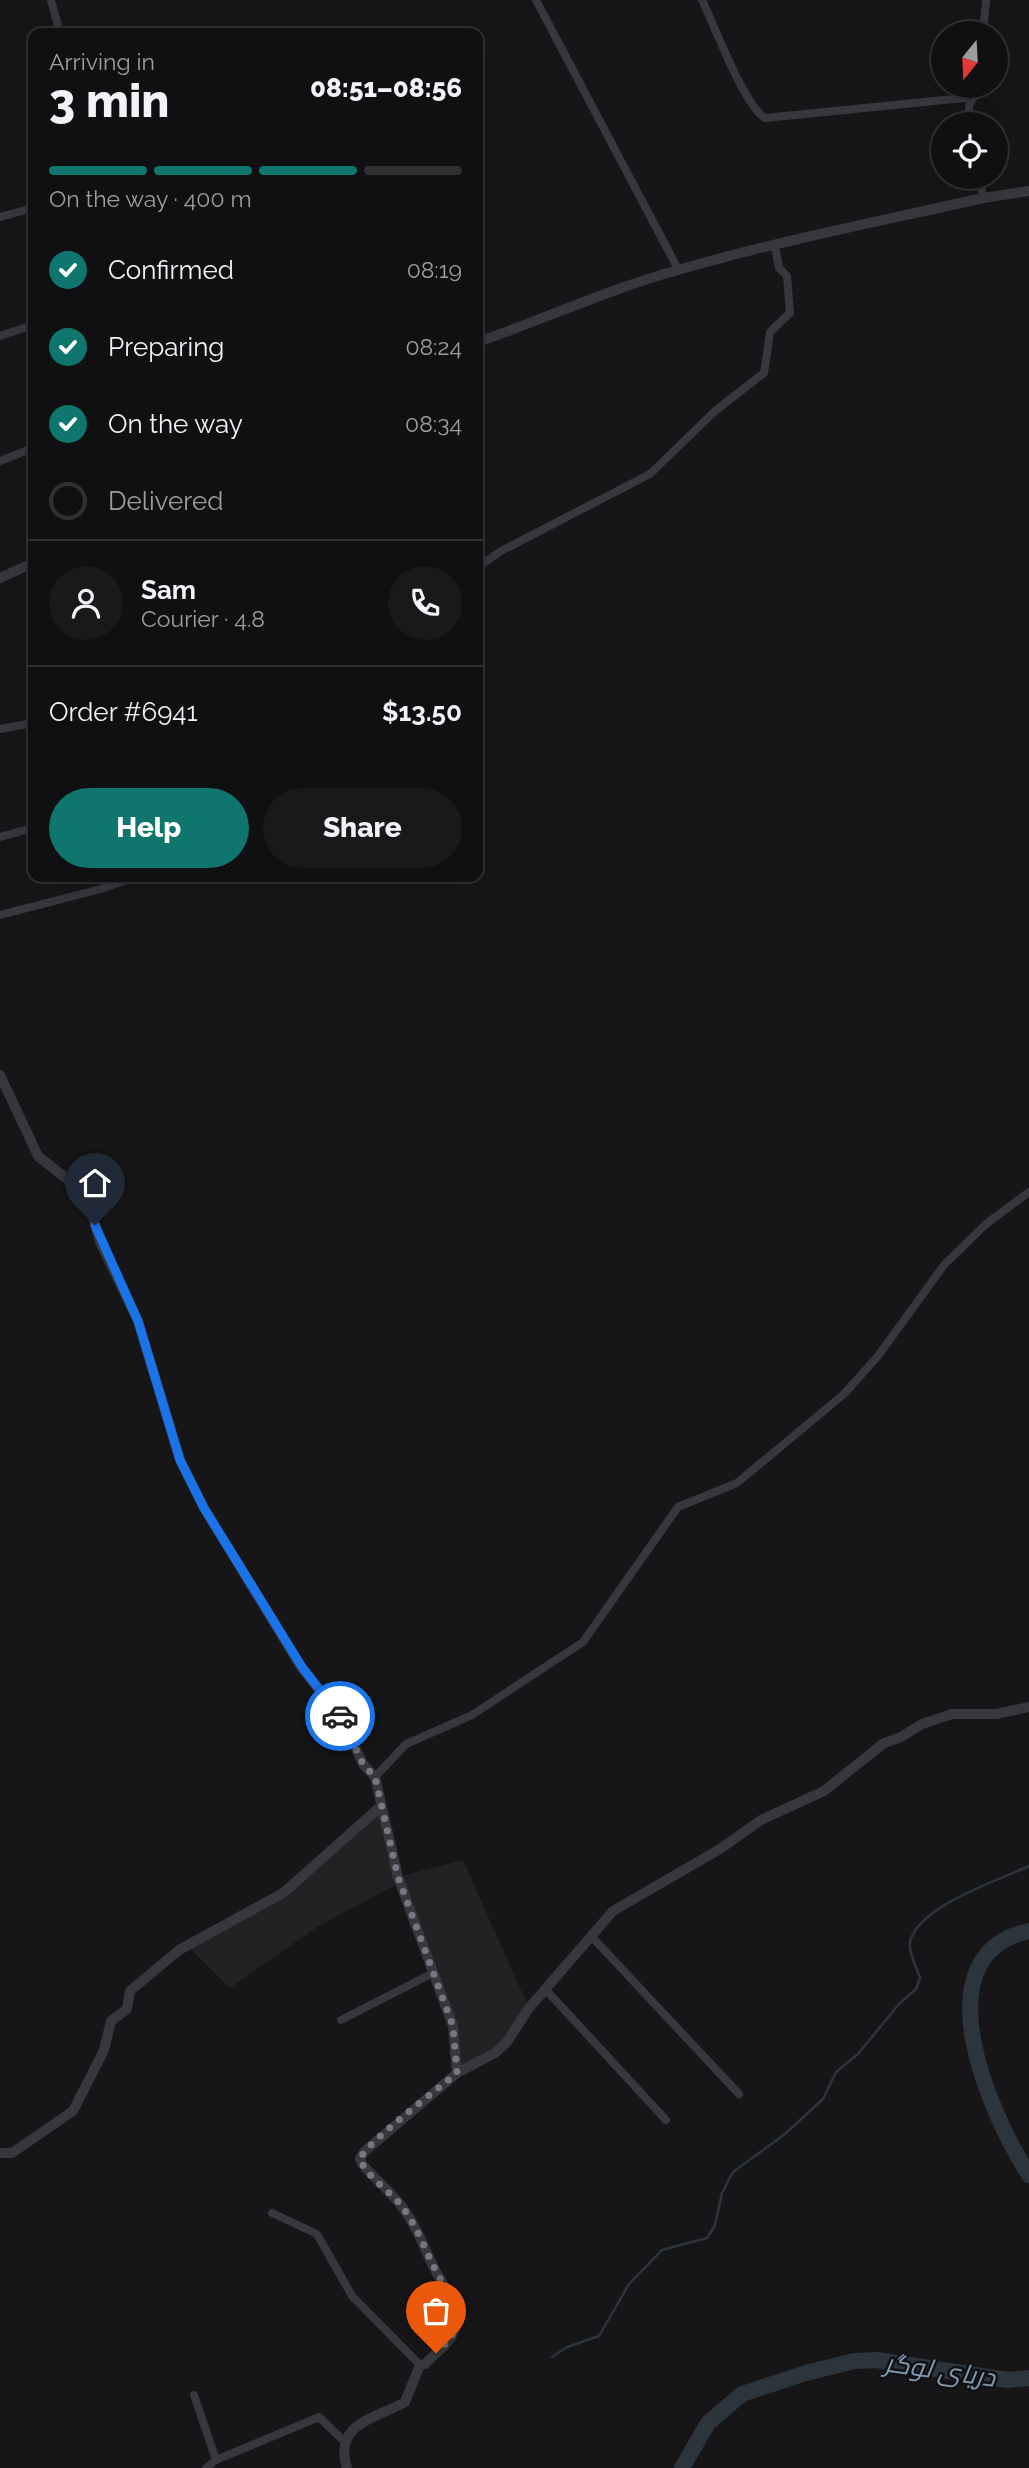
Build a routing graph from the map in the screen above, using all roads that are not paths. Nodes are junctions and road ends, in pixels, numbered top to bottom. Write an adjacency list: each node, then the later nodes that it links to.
1 (51, 0): 6 (street)
2 (536, 0): 14 (street)
3 (702, 0): 7 (street)
4 (986, 0): 5 (street)
5 (984, 21)
6 (59, 28)
7 (964, 98)
8 (981, 189): 10 (street)
9 (1029, 191): 10 (street)
10 (983, 198): 13 (street)
11 (28, 209): 12 (street)
12 (0, 216)
13 (775, 245): 14 (street); 20 (street)
14 (678, 269): 17 (street)
15 (28, 328): 16 (street)
16 (0, 336)
17 (483, 340)
18 (28, 450): 19 (street)
19 (0, 461)
20 (483, 564)
21 (28, 565): 22 (street)
22 (0, 578)
23 (28, 724): 24 (street)
24 (0, 729)
25 (28, 829): 26 (street)
26 (0, 837)
27 (117, 882): 28 (street)
28 (0, 915)
29 (0, 1075): 32 (street)
30 (1029, 1192): 32 (street)
31 (1029, 1707): 34 (street)
32 (375, 1777): 33 (street)
33 (380, 1807): 35 (street); 41 (street)
34 (592, 1937): 36 (street); 39 (street)
35 (433, 1973): 37 (street); 38 (street)
36 (547, 1991): 38 (street); 40 (street)
37 (341, 2020)
38 (457, 2073): 43 (street)
39 (739, 2094)
40 (666, 2120)
41 (0, 2154)
42 (272, 2213): 43 (street)
43 (420, 2365): 45 (street)
44 (194, 2395): 46 (street)
45 (345, 2442): 46 (street); 48 (street)
46 (216, 2460): 47 (street)
47 (206, 2468)
48 (347, 2468)

